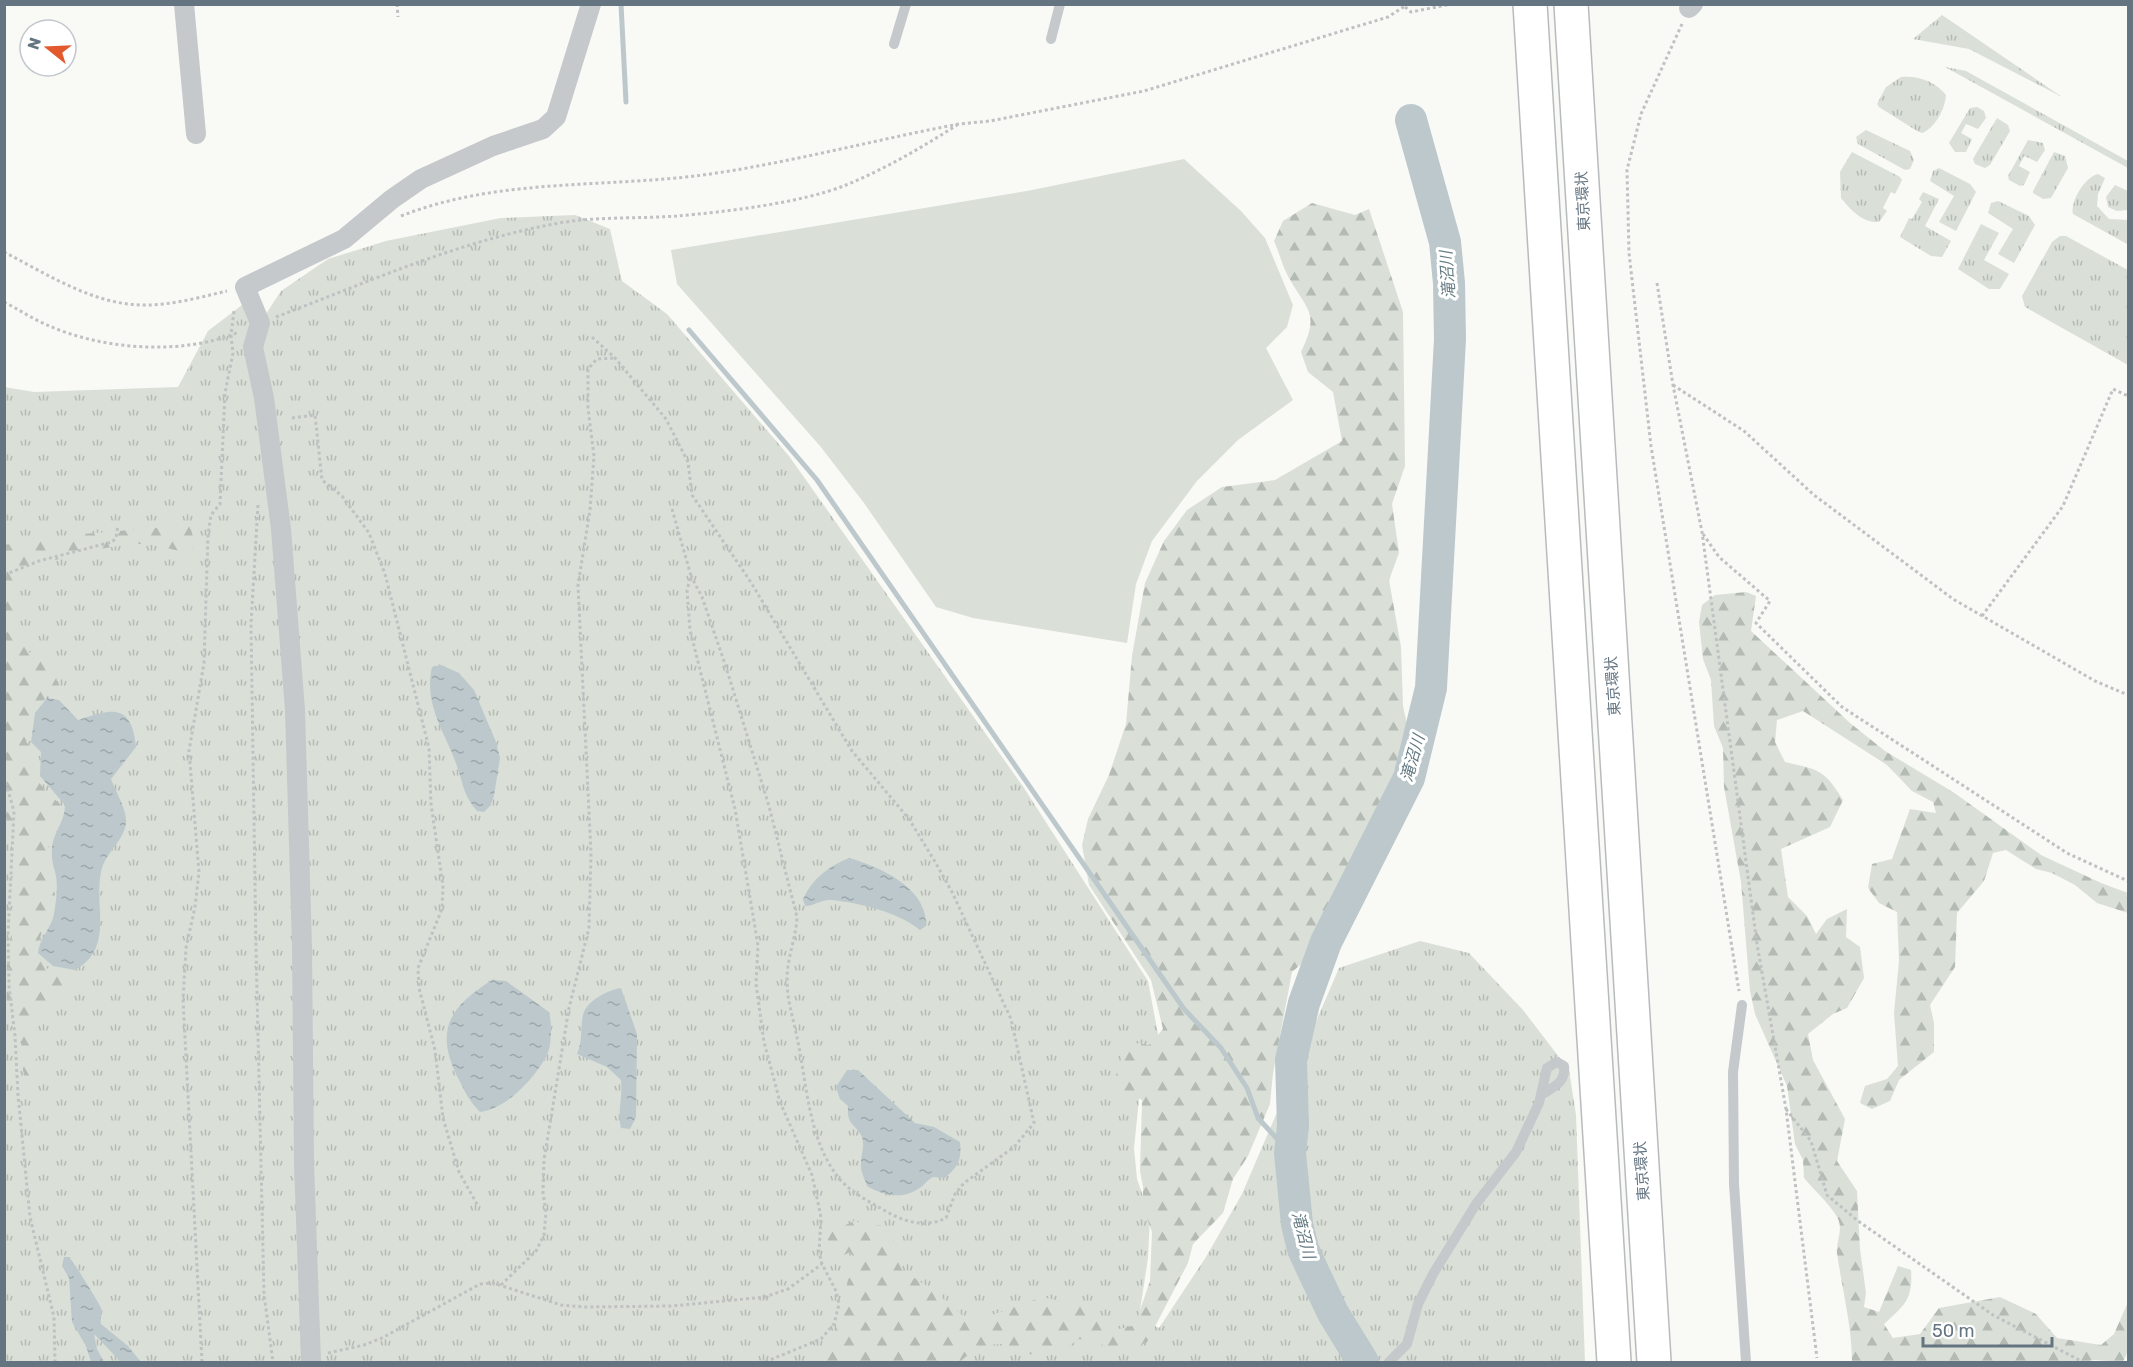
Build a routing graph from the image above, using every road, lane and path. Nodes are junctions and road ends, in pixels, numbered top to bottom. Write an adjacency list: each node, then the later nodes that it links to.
1 (184, 4): 15 (street)
2 (397, 4): 11 (path)
3 (591, 4): 19 (street)
4 (906, 4): 13 (lane)
5 (1060, 4): 12 (lane)
6 (1452, 4): 7 (path)
7 (1407, 6): 14 (path)
8 (1576, 6): 52 (highway, 東京環状)
9 (1691, 6): 38 (path)
10 (1530, 13): 51 (highway)
11 (398, 17)
12 (1052, 39)
13 (894, 45)
14 (959, 124): 16 (path); 21 (path)
15 (196, 134)
16 (396, 218)
17 (4, 252): 19 (path)
18 (1656, 283): 25 (path)
19 (245, 287): 21 (street); 22 (path)
20 (4, 302): 22 (path)
21 (260, 323): 22 (path); 45 (street)
22 (231, 335): 47 (path)
23 (592, 337): 24 (path)
24 (615, 358): 33 (path); 43 (path)
25 (1673, 385): 31 (path); 34 (path)
26 (2128, 396): 34 (path)
27 (292, 418): 41 (path)
28 (258, 500): 48 (path)
29 (672, 509): 33 (path)
30 (118, 525): 32 (path)
31 (1702, 532): 37 (path); 40 (path)
32 (4, 575)
33 (691, 576): 42 (path)
34 (1982, 616): 35 (path)
35 (2128, 695)
36 (4, 777): 46 (path)
37 (2128, 881)
38 (1742, 1005): 53 (lane)
39 (1541, 1095): 50 (lane)
40 (1786, 1109): 44 (path); 54 (path)
41 (478, 1206)
42 (822, 1264): 43 (path); 49 (path)
43 (501, 1285): 45 (path)
44 (1817, 1358)
45 (311, 1359)
46 (54, 1362)
47 (202, 1362)
48 (273, 1362)
49 (765, 1362)
50 (1389, 1362)
51 (1614, 1362)
52 (1654, 1362)
53 (1746, 1362)
54 (2083, 1362)

